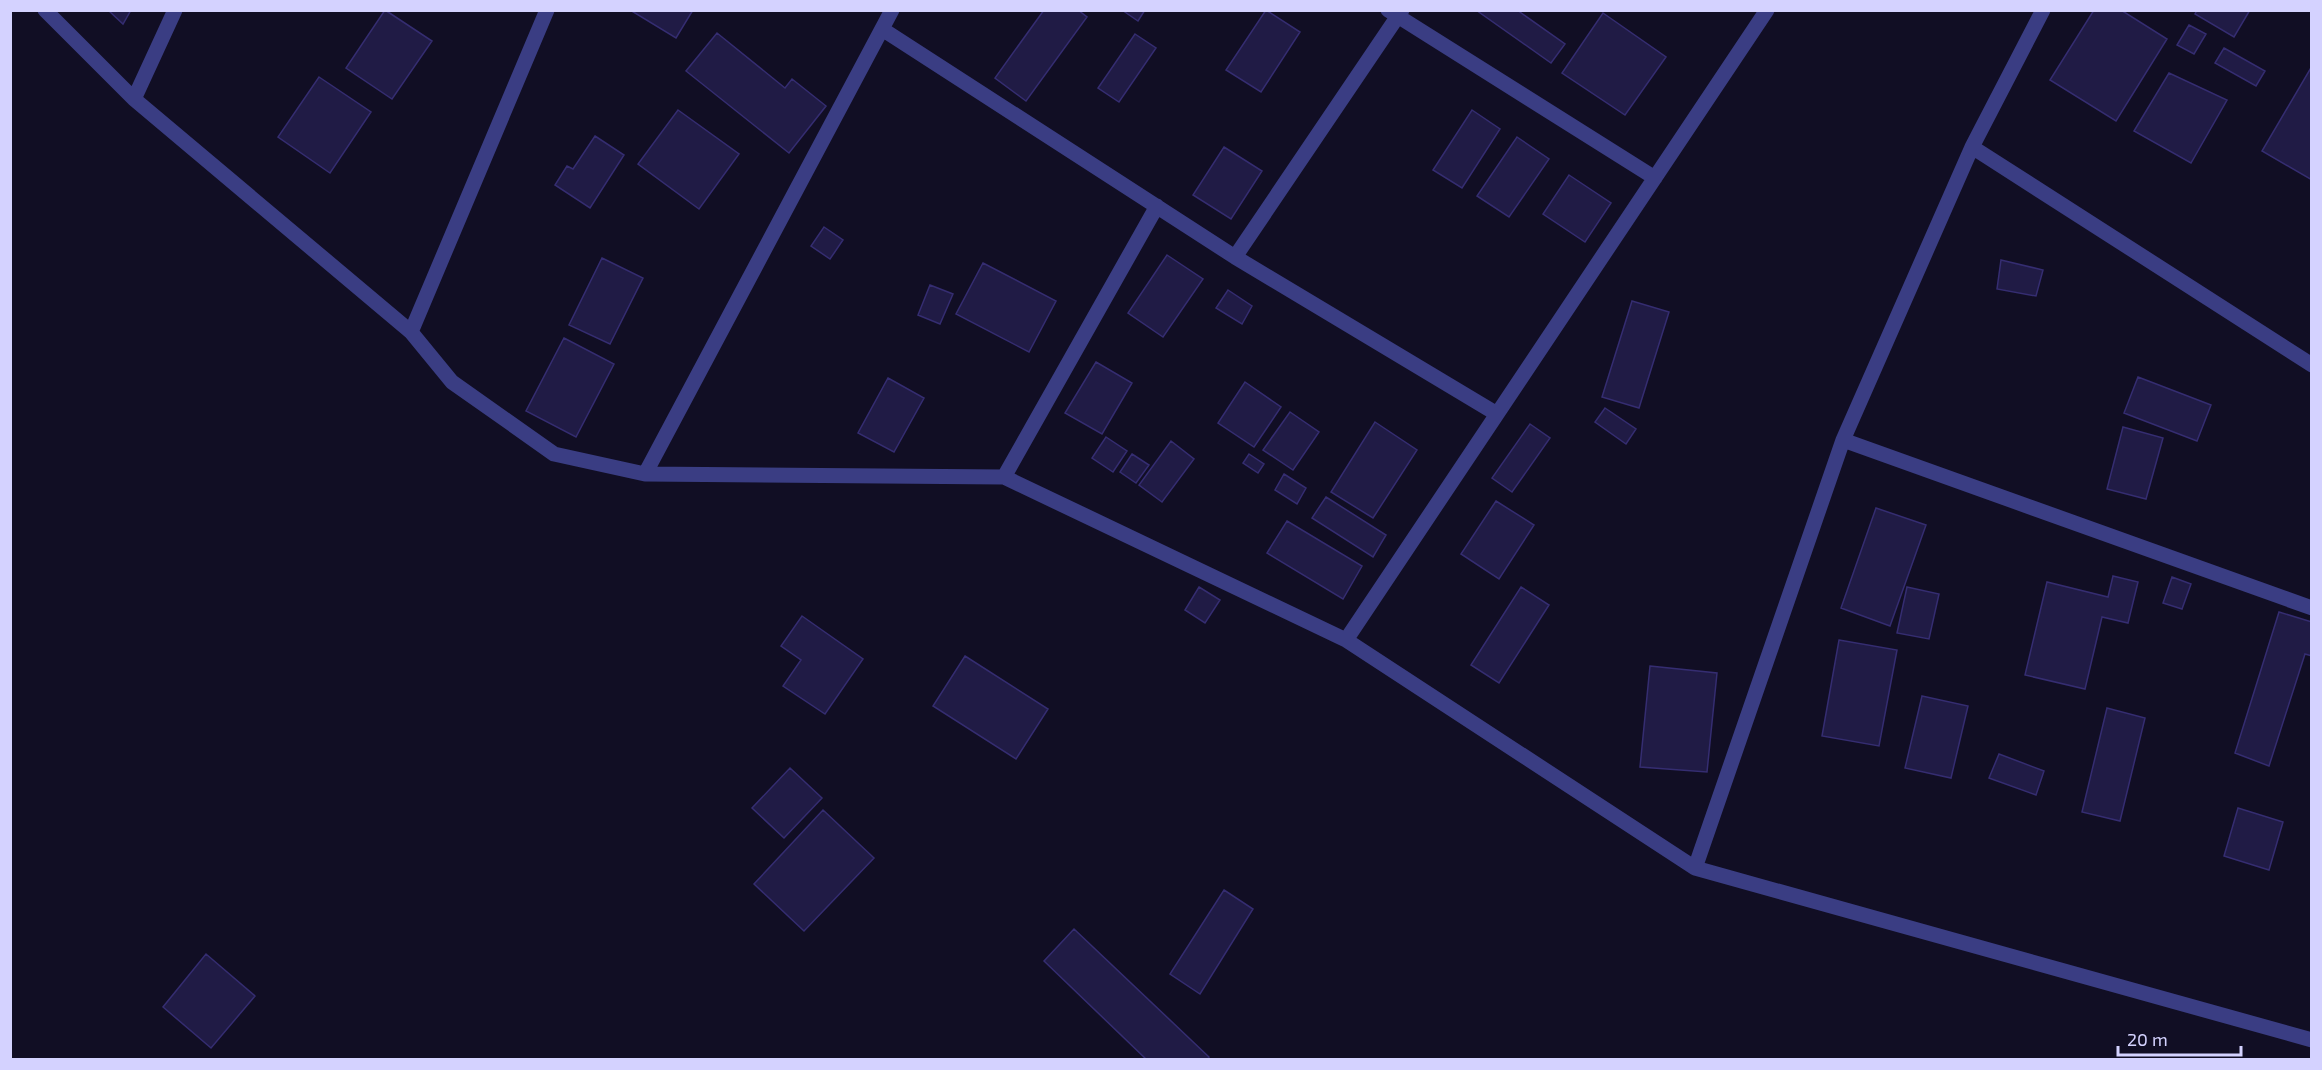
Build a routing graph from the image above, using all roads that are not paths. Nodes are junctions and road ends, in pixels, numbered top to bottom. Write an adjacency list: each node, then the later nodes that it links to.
1 (45, 10): 9 (street)
2 (175, 10): 9 (street)
3 (547, 10): 14 (street)
4 (892, 10): 8 (street)
5 (1767, 10): 11 (street)
6 (2043, 10): 10 (street)
7 (1396, 13): 11 (street); 13 (street)
8 (882, 29): 12 (street); 18 (street)
9 (134, 99): 14 (street)
10 (1972, 147): 15 (street); 17 (street)
11 (1656, 178): 16 (street)
12 (1157, 206): 13 (street); 19 (street)
13 (1235, 257): 16 (street)
14 (411, 332): 18 (street)
15 (2312, 365)
16 (1497, 414): 21 (street)
17 (1843, 440): 20 (street); 22 (street)
18 (645, 474): 19 (street)
19 (1004, 477): 21 (street)
20 (2312, 608)
21 (1346, 640): 22 (street)
22 (1695, 868): 23 (street)
23 (2312, 1040)

